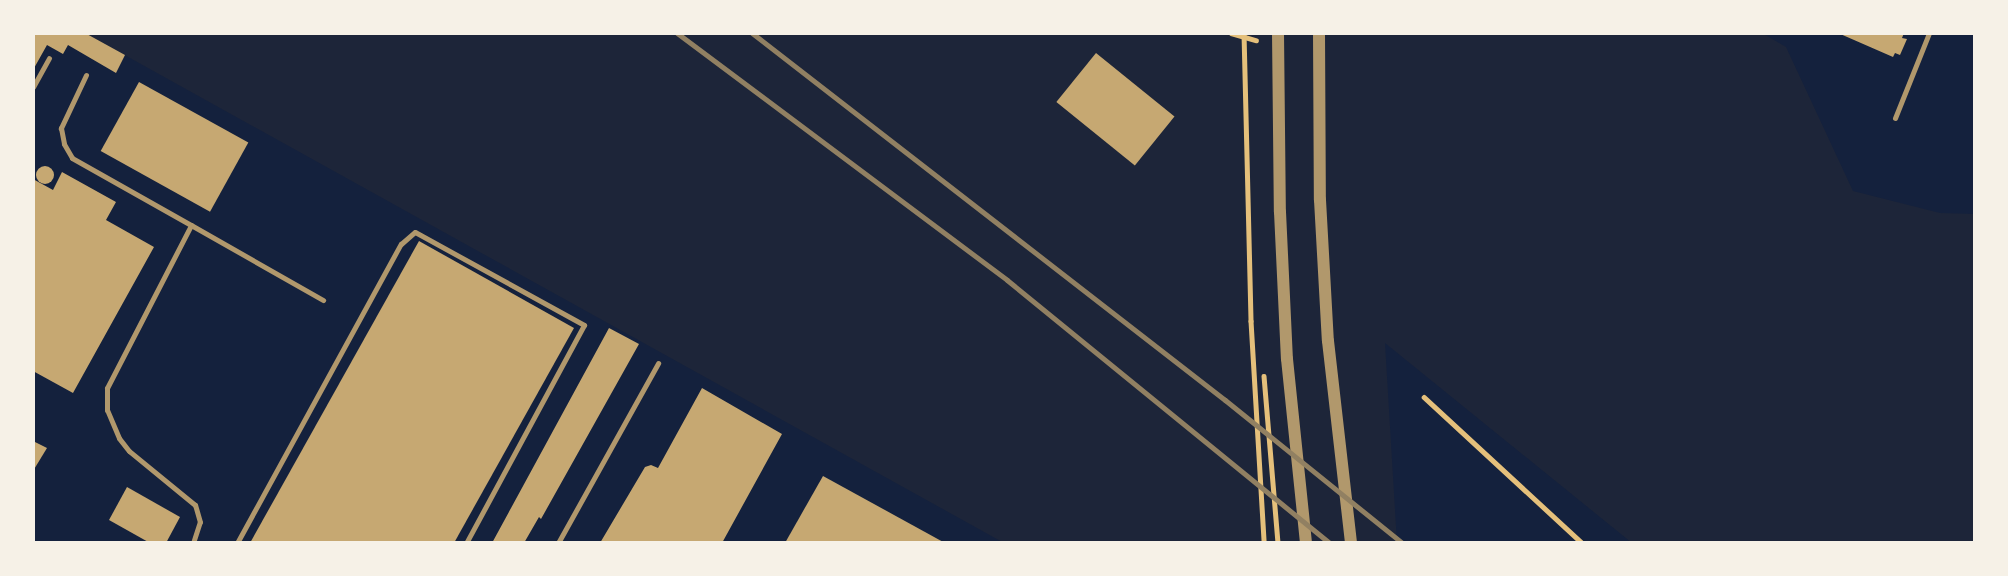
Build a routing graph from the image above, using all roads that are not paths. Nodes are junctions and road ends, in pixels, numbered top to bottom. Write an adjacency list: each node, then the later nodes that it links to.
1 (1278, 33): 15 (street)
2 (1320, 33): 16 (street)
3 (1929, 33): 7 (lane)
4 (49, 58): 6 (lane)
5 (86, 75): 8 (lane)
6 (33, 87)
7 (1895, 118)
8 (191, 225): 9 (lane); 11 (lane)
9 (323, 300)
10 (658, 363): 14 (lane)
11 (193, 543)
12 (237, 543): 13 (lane)
13 (466, 543)
14 (558, 543)
15 (1307, 543)
16 (1351, 543)

